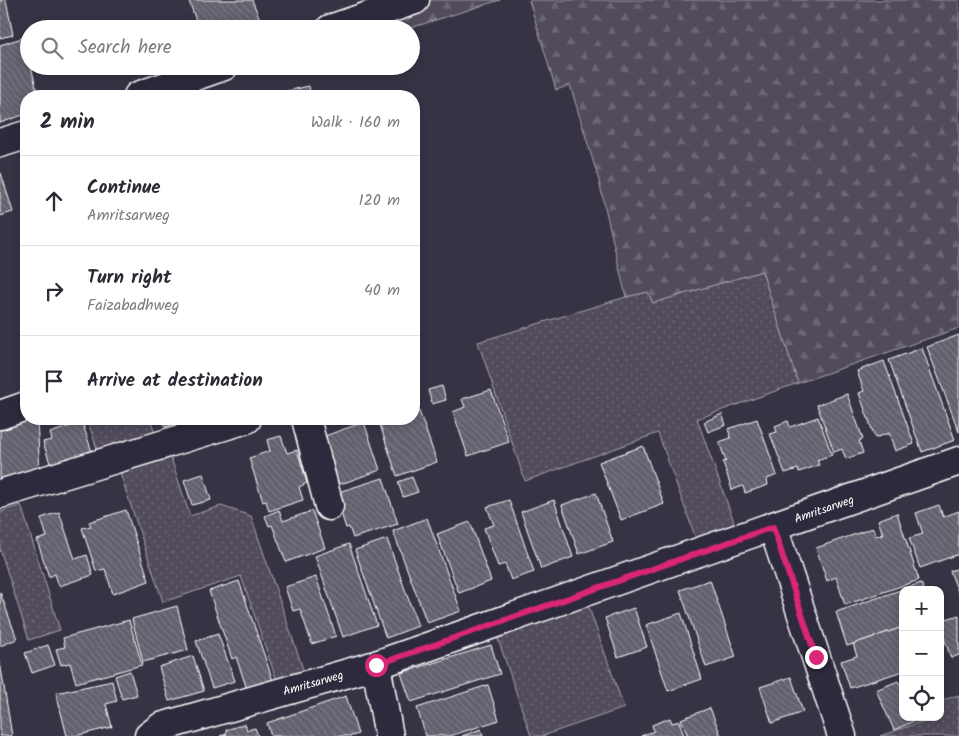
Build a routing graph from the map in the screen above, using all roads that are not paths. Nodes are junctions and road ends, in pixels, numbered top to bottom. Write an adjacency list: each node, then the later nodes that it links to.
1 (415, 0): 2 (street)
2 (356, 20)
3 (198, 75): 4 (street)
4 (155, 90)
5 (20, 137): 6 (street)
6 (0, 143)
7 (20, 408): 8 (street)
8 (0, 415)
9 (227, 425): 12 (street)
10 (308, 425): 13 (street)
11 (959, 461): 14 (street, Amritsarweg)
12 (0, 494)
13 (329, 506)
14 (773, 527): 15 (street, Amritsarweg); 18 (street)
15 (376, 665): 16 (street, Amritsarweg); 17 (street)
16 (149, 736)
17 (389, 736)
18 (842, 736)

